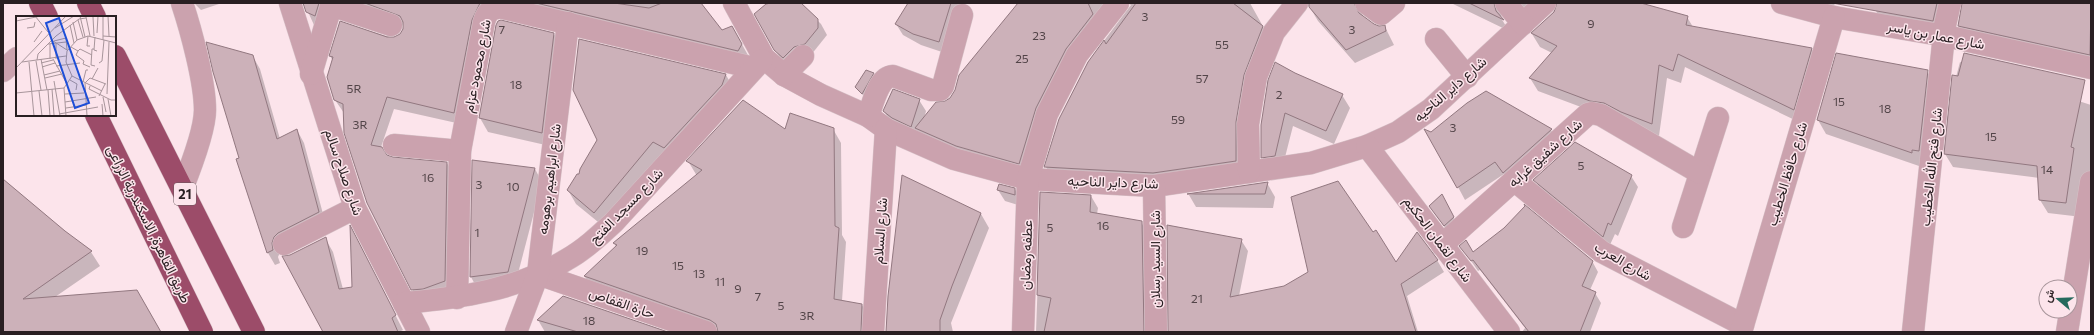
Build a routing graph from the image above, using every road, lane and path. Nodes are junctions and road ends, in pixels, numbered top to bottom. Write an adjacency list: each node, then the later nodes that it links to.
1 (40, 3): 15 (highway)
2 (88, 3): 16 (highway)
3 (290, 3): 30 (street, شارع صلاح سالم)
4 (734, 3): 27 (street, شارع داير الناحيه)
5 (1118, 3): 42 (street, عطفه رمضان)
6 (1366, 3): 7 (street)
7 (1394, 3)
8 (1506, 3): 20 (street)
9 (1545, 3): 20 (street, شارع داير الناحيه)
10 (1782, 3): 18 (street, شارع عمار بن ياسر)
11 (1950, 3): 22 (street, شارع فتح الله الخطيب)
12 (331, 4): 21 (street); 30 (street)
13 (188, 5): 46 (street)
14 (1290, 6): 40 (street)
15 (46, 16)
16 (94, 16)
17 (962, 16): 34 (street)
18 (1834, 17): 22 (street, شارع عمار بن ياسر); 54 (street, شارع حافظ الخطيب)
19 (568, 23): 27 (street, شارع محمود عزام); 39 (street, شارع محمود عزام); 51 (street, شارع ابراهيم برهومه)
20 (1523, 24): 32 (street, شارع داير الناحيه)
21 (391, 25)
22 (1946, 36): 28 (street, شارع عمار بن ياسر); 65 (street, شارع فتح الله الخطيب)
23 (1436, 39): 32 (street)
24 (803, 56): 31 (street)
25 (116, 58): 46 (highway, 21)
26 (16, 59): 29 (street)
27 (759, 63): 31 (street, شارع داير الناحيه); 51 (street, شارع مسجد الفتح)
28 (2091, 68)
29 (3, 71)
30 (311, 74): 47 (street, شارع صلاح سالم)
31 (784, 75): 34 (street, شارع داير الناحيه)
32 (1467, 77): 38 (street, شارع داير الناحيه)
33 (96, 116): 55 (highway, طريق القاهرة, الاسكندرية الزراعى)
34 (868, 116): 36 (street, شارع داير الناحيه)
35 (1718, 118): 41 (street)
36 (886, 129): 42 (street, شارع داير الناحيه); 60 (street, شارع السلام)
37 (394, 145): 39 (street)
38 (1367, 146): 40 (street, شارع داير الناحيه); 50 (street, شارع لقمان الحكيم)
39 (460, 151): 52 (street, شارع محمود عزام)
40 (1249, 172): 45 (street, شارع داير الناحيه)
41 (1700, 173): 43 (street, شارع شفيق غرابه); 48 (street)
42 (1028, 178): 45 (street, شارع داير الناحيه); 61 (street, عطفه رمضان)
43 (1515, 181): 50 (street, شارع شفيق غرابه); 54 (street, شارع العرب)
44 (2091, 182): 66 (street)
45 (1154, 186): 62 (street, شارع السيد رسلان)
46 (182, 189): 56 (highway, 21)
47 (355, 208): 49 (street); 53 (street, شارع صلاح سالم)
48 (1683, 227)
49 (284, 244)
50 (1442, 244): 64 (street, شارع لقمان الحكيم)
51 (538, 274): 52 (street, شارع مسجد الفتح); 58 (street, شارع ابراهيم برهومه); 59 (street, حارة القفاص)
52 (457, 298): 53 (street, شارع مسجد الفتح)
53 (404, 303): 57 (street, شارع صلاح سالم)
54 (1742, 328)
55 (202, 332)
56 (254, 332)
57 (419, 332)
58 (516, 332)
59 (706, 332)
60 (873, 332)
61 (1023, 332)
62 (1156, 332)
63 (1504, 332): 64 (street)
64 (1509, 332)
65 (1913, 332)
66 (2067, 332)

